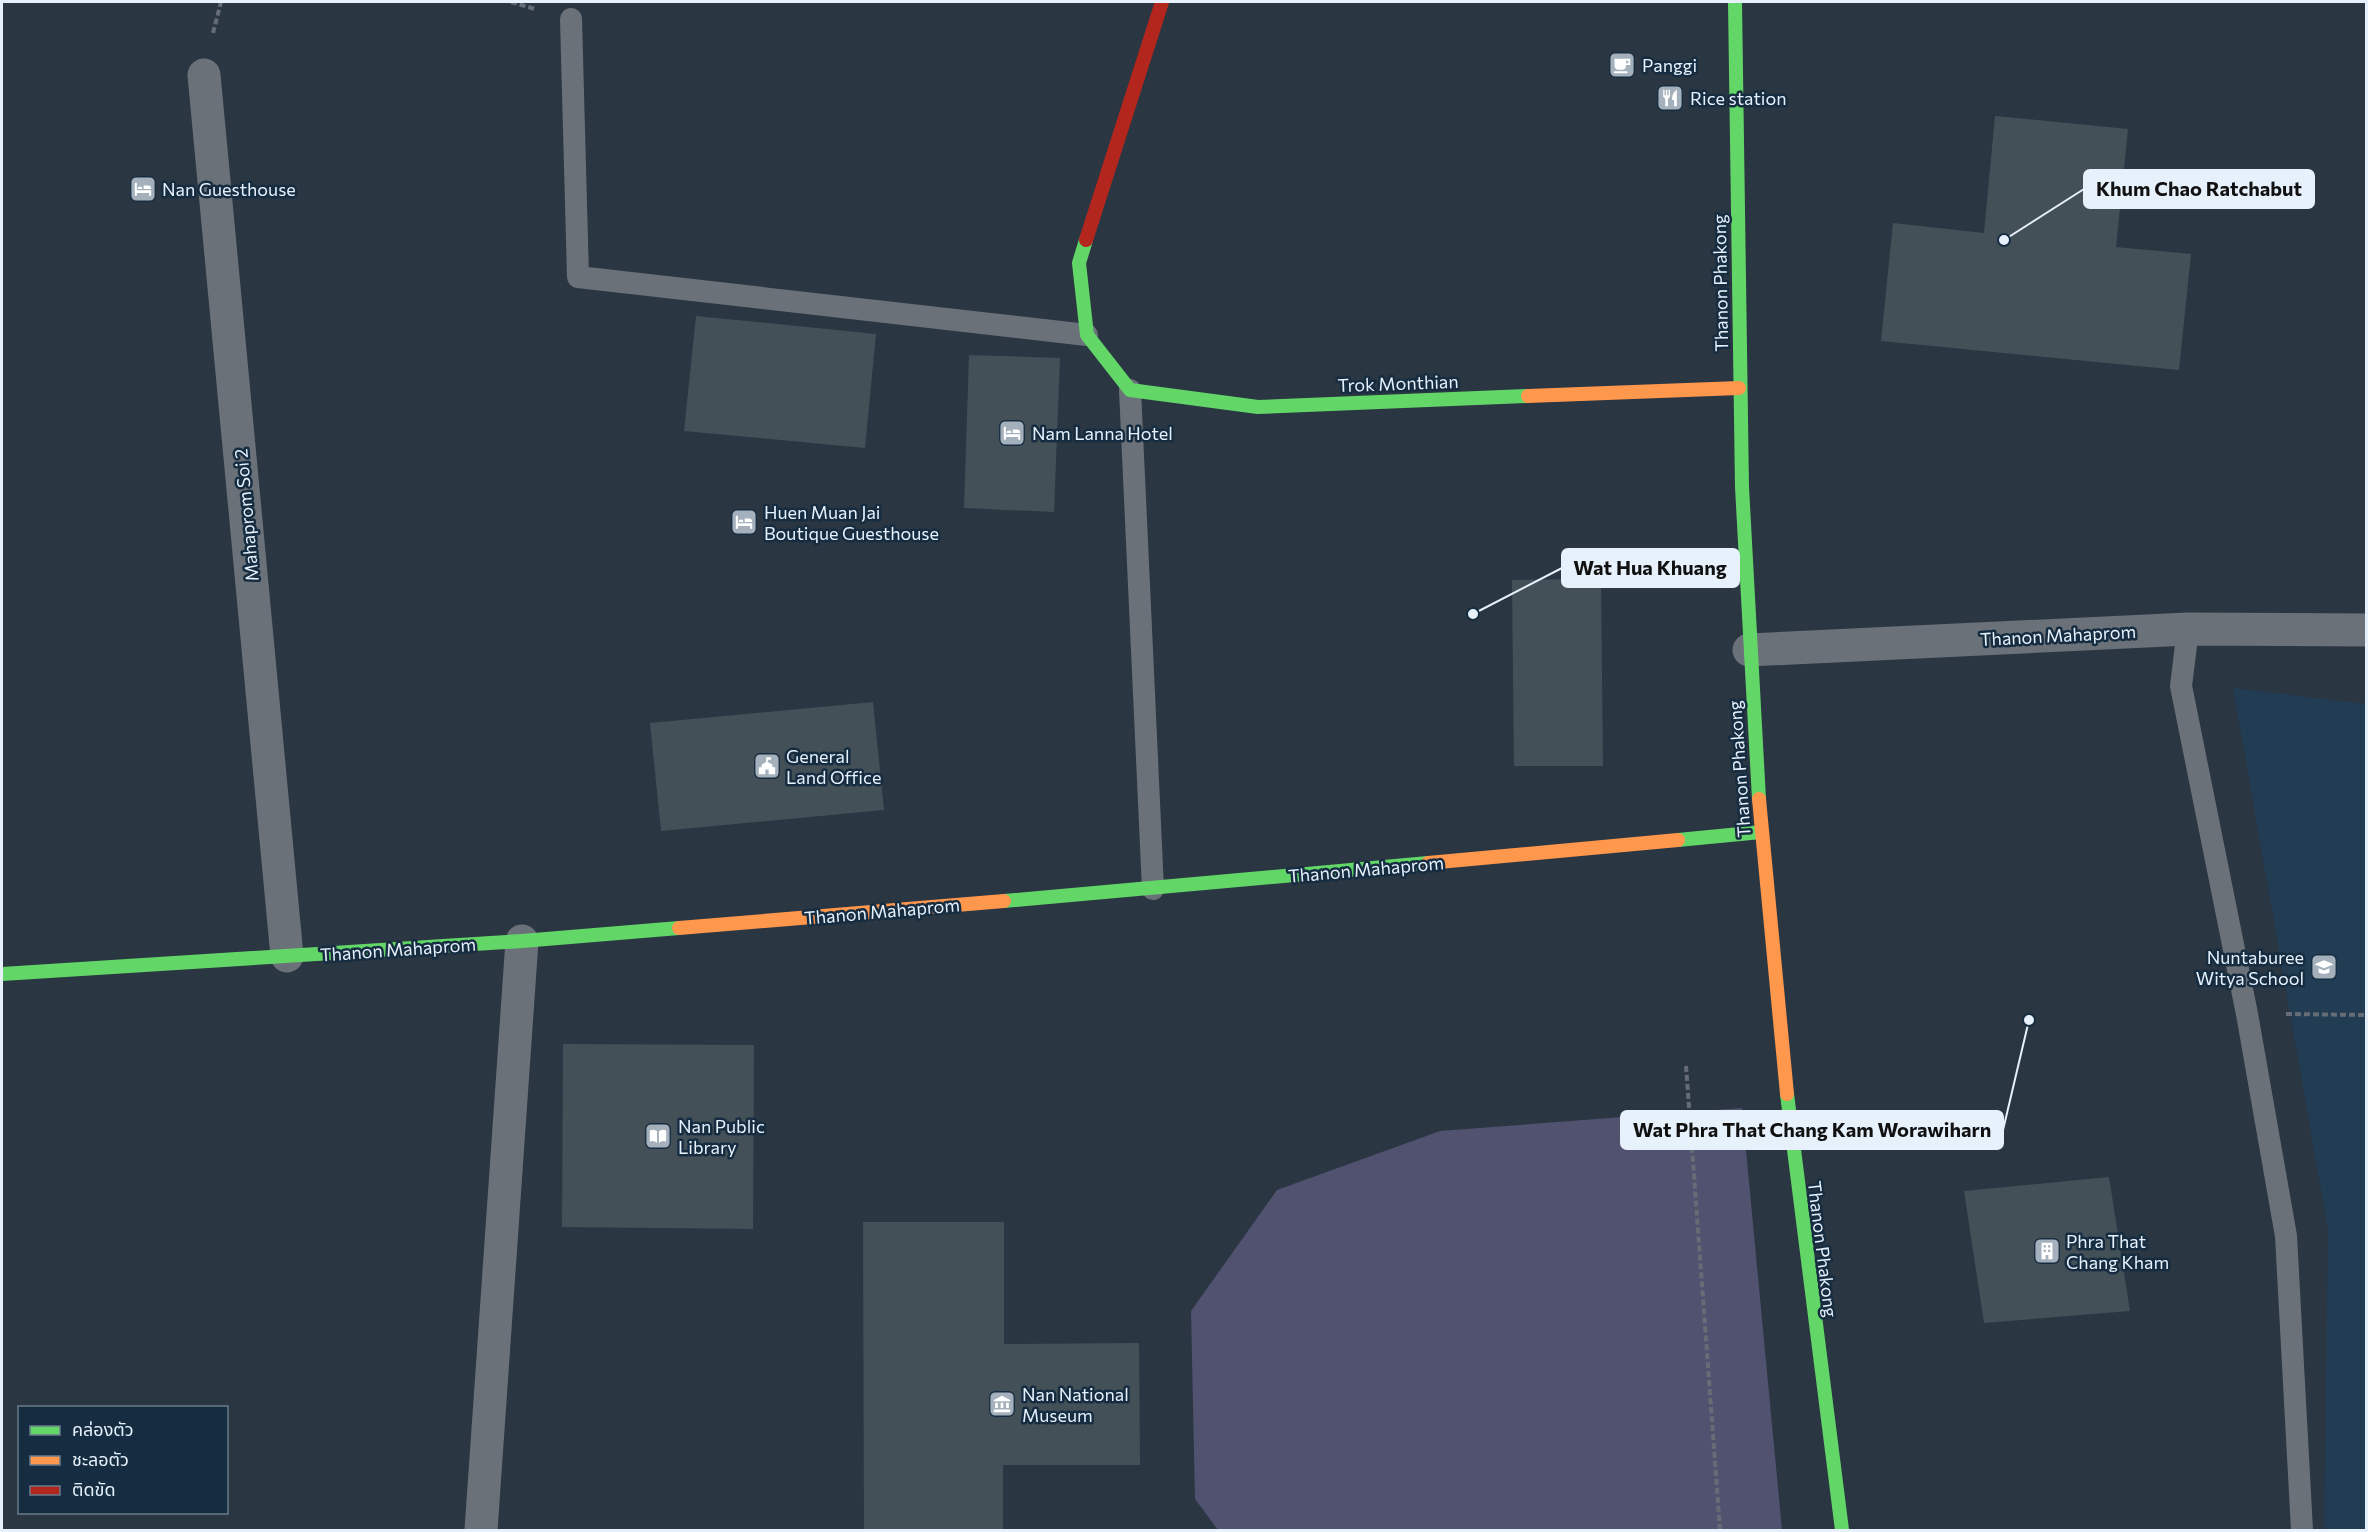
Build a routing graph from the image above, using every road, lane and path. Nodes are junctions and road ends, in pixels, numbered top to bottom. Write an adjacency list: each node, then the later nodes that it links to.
1 (1162, 2): 5 (street)
2 (1735, 2): 6 (street, Thanon Phakong)
3 (571, 19): 5 (lane)
4 (204, 75): 14 (street, Mahaprom Soi 2)
5 (1087, 335): 7 (street)
6 (1739, 388): 7 (street, Trok Monthian); 10 (street, Thanon Phakong)
7 (1130, 390): 12 (lane)
8 (2188, 629): 9 (street, Thanon Mahaprom); 10 (street, Thanon Mahaprom); 16 (lane)
9 (2367, 630)
10 (1749, 650): 11 (street, Thanon Phakong)
11 (1761, 832): 12 (street, Thanon Mahaprom); 21 (street, Thanon Phakong)
12 (1153, 889): 13 (street, Thanon Mahaprom)
13 (522, 941): 14 (street, Thanon Mahaprom); 19 (street)
14 (287, 956): 15 (street, Thanon Mahaprom)
15 (2, 974)
16 (2247, 1014): 17 (path); 22 (lane)
17 (2367, 1015)
18 (1686, 1066): 20 (path)
19 (481, 1530)
20 (1720, 1530)
21 (1842, 1530)
22 (2302, 1530)

